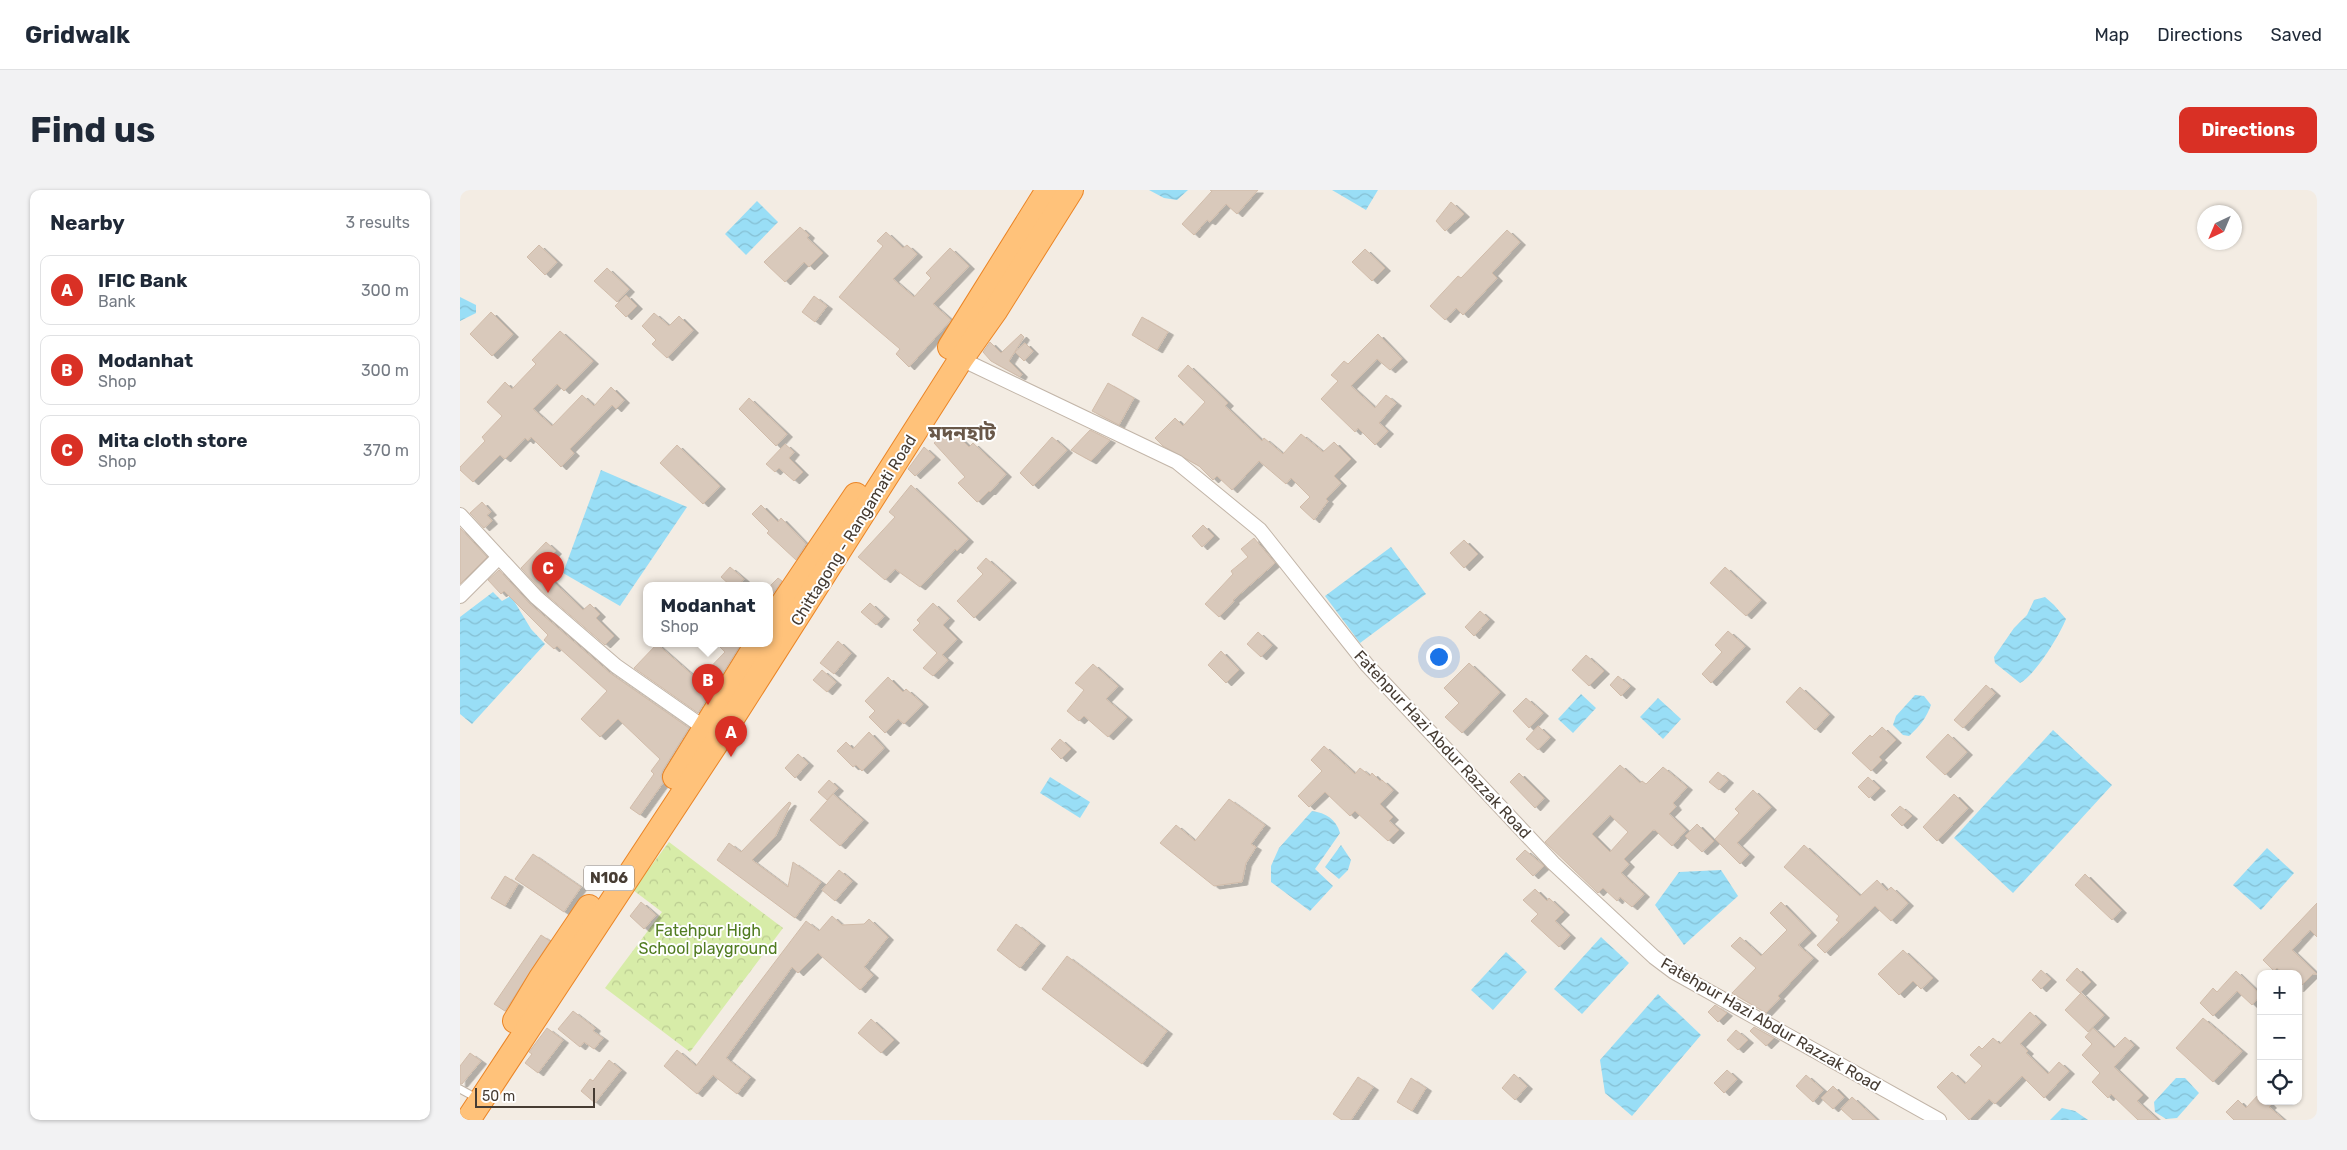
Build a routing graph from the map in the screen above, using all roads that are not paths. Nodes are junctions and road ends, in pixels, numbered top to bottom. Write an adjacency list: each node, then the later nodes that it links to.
1 (1048, 190): 7 (highway, Chittagong - Rangamati Road)
2 (1071, 190): 3 (highway, Chittagong - Rangamati Road / N106)
3 (961, 359): 11 (highway, Chittagong - Rangamati Road / N106); 12 (street, Fatehpur Hazi Abdur Razzak Road)
4 (460, 515): 5 (street)
5 (498, 558): 6 (street); 9 (street)
6 (460, 596)
7 (773, 618)
8 (755, 647): 9 (highway, N106)
9 (706, 729): 10 (highway, N106)
10 (464, 1099)
11 (468, 1120)
12 (1939, 1120)

